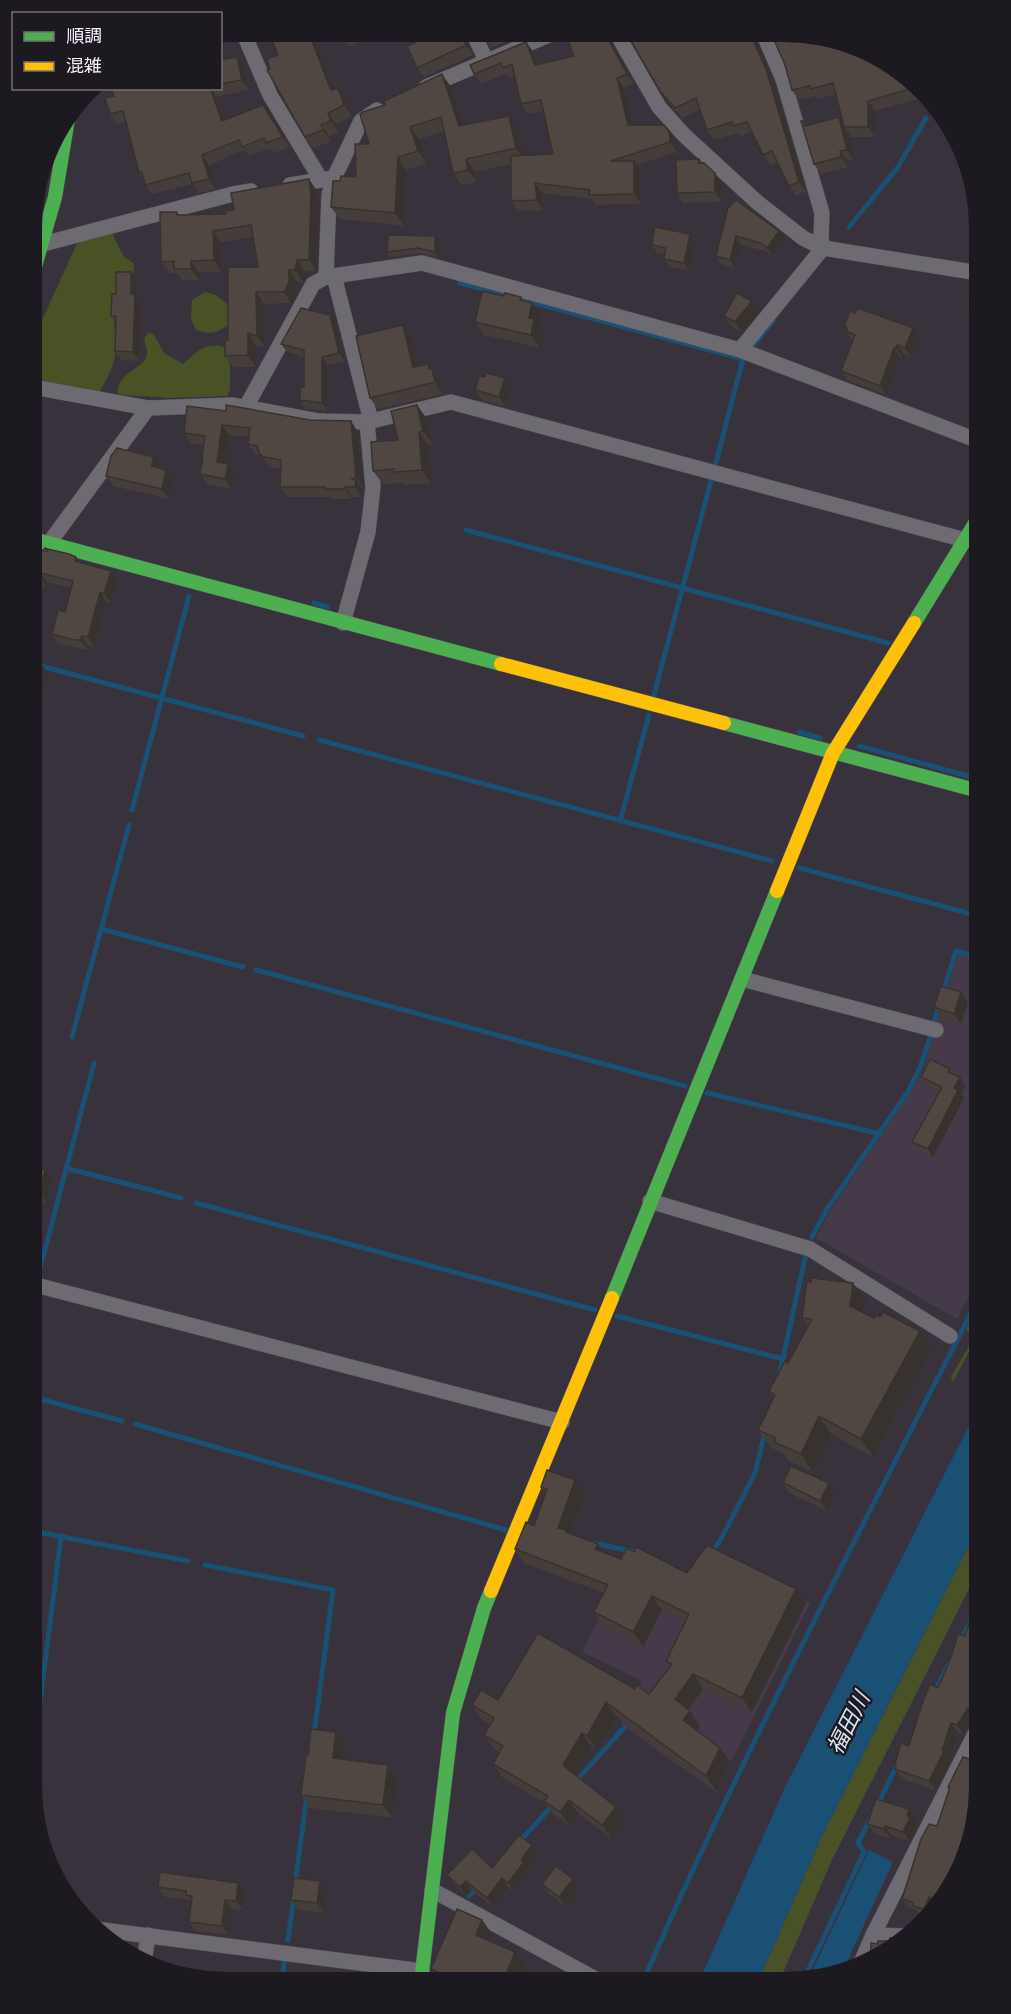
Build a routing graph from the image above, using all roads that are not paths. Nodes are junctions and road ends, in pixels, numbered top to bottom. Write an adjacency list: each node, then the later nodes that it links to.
1 (247, 42): 10 (street)
2 (477, 42): 6 (street)
3 (529, 42): 6 (street)
4 (621, 42): 13 (street)
5 (767, 42): 13 (street)
6 (486, 60): 7 (street)
7 (414, 93)
8 (393, 102): 10 (street)
9 (67, 135): 11 (street)
10 (328, 179): 12 (street); 15 (street)
11 (42, 234)
12 (42, 238)
13 (823, 248): 14 (street); 16 (street)
14 (969, 271)
15 (330, 277): 16 (street); 18 (street); 20 (street)
16 (740, 350): 21 (street)
17 (42, 389): 19 (street)
18 (246, 407): 19 (street); 20 (street)
19 (148, 408): 25 (street)
20 (369, 422): 23 (street); 27 (street)
21 (969, 437)
22 (969, 533): 23 (street)
23 (965, 540): 28 (street)
24 (42, 542): 25 (street)
25 (48, 544): 26 (street); 27 (street)
26 (42, 552)
27 (343, 623): 28 (street)
28 (833, 753): 29 (street); 30 (street)
29 (969, 789)
30 (742, 979): 31 (street); 32 (street)
31 (936, 1030)
32 (650, 1202): 34 (street); 35 (street)
33 (42, 1287): 35 (street)
34 (950, 1336)
35 (562, 1422): 37 (street)
36 (969, 1746): 40 (street)
37 (432, 1890): 45 (street); 46 (street)
38 (111, 1931): 39 (street)
39 (148, 1935): 42 (street); 44 (street)
40 (873, 1935): 41 (street); 43 (street)
41 (894, 1936)
42 (146, 1953)
43 (865, 1953)
44 (395, 1972)
45 (422, 1972)
46 (583, 1972)

